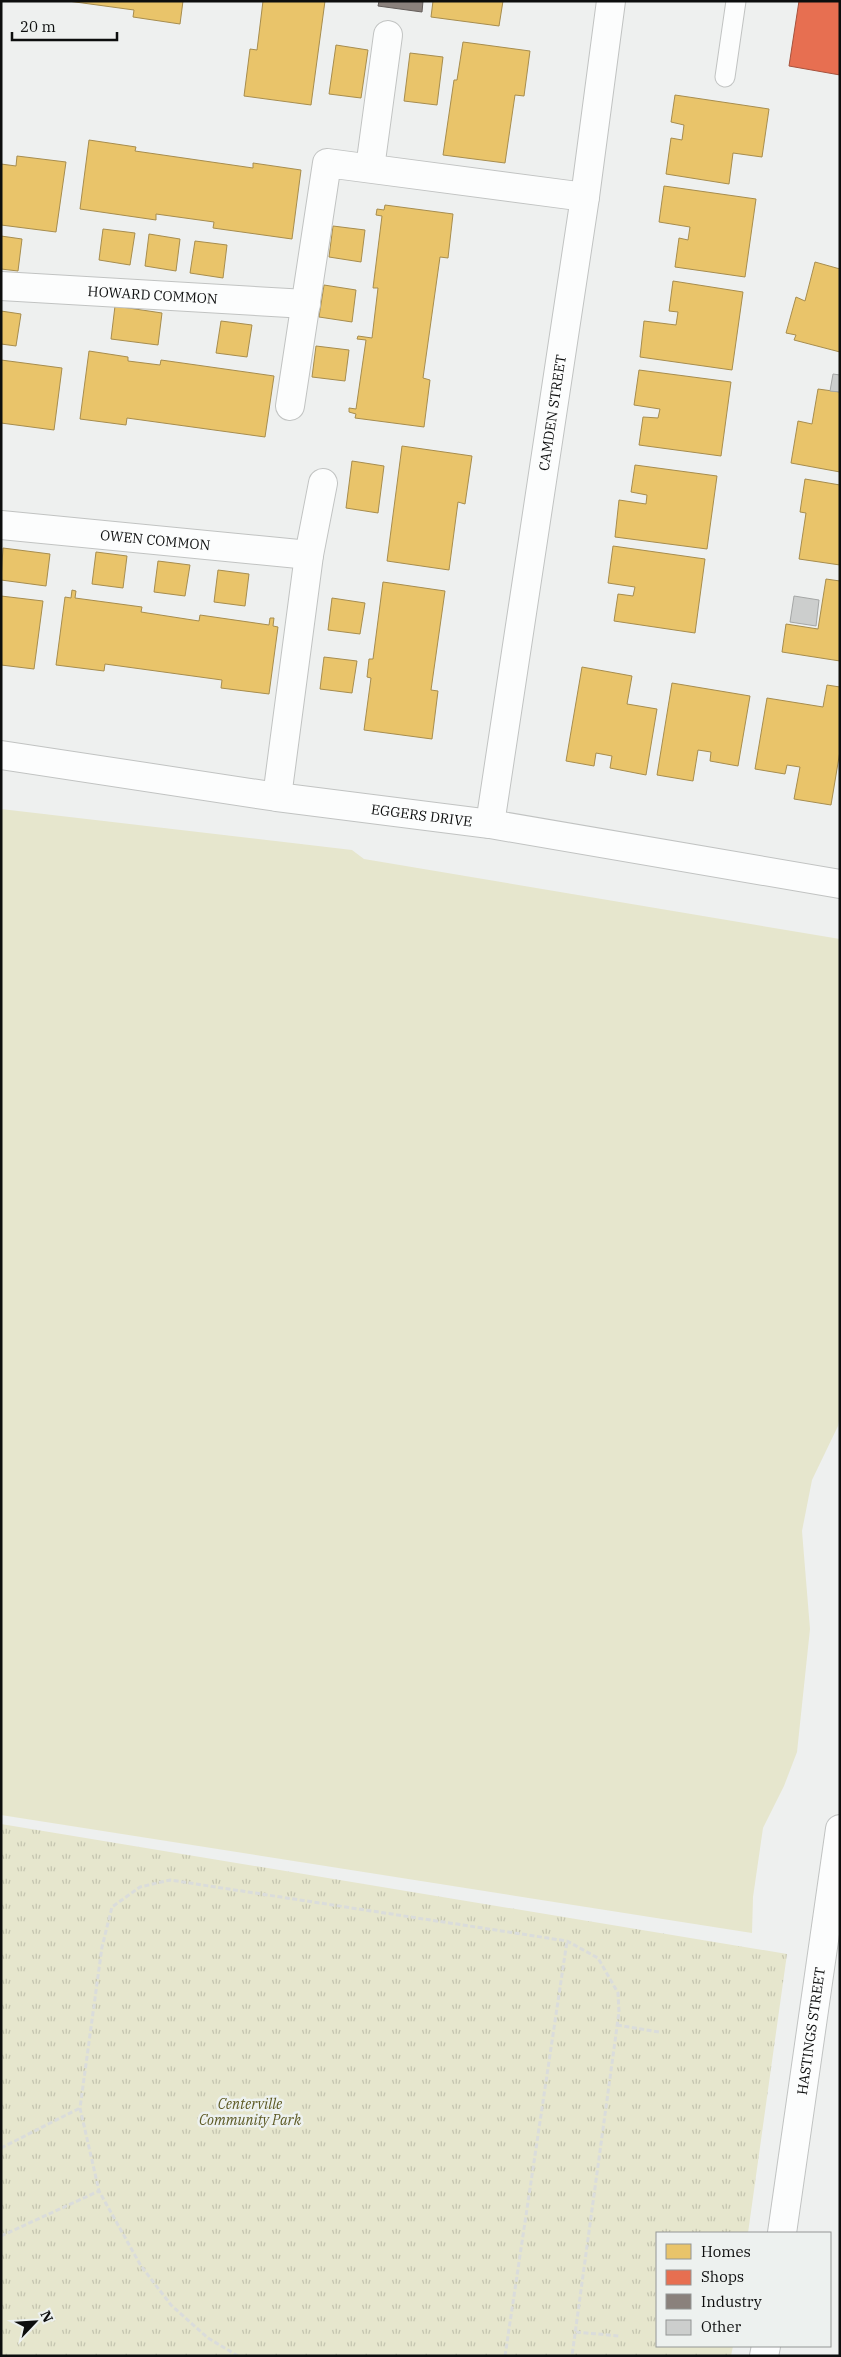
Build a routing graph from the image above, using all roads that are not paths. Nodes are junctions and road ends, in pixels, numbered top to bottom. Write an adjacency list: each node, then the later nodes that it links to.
1 (611, 1): 6 (street, CAMDEN STREET)
2 (736, 1): 4 (lane)
3 (388, 34): 5 (street)
4 (724, 77)
5 (370, 168): 6 (street); 8 (street)
6 (585, 197): 15 (street, CAMDEN STREET)
7 (1, 286): 8 (street, HOWARD COMMON)
8 (306, 304): 9 (street)
9 (290, 406)
10 (323, 483): 12 (street)
11 (1, 525): 12 (street, OWEN COMMON)
12 (309, 555): 14 (street)
13 (1, 755): 14 (street, EGGERS DRIVE)
14 (277, 797): 15 (street, EGGERS DRIVE)
15 (490, 824): 16 (street, EGGERS DRIVE)
16 (840, 884)
17 (840, 1828): 18 (street, HASTINGS STREET)
18 (782, 2232)

